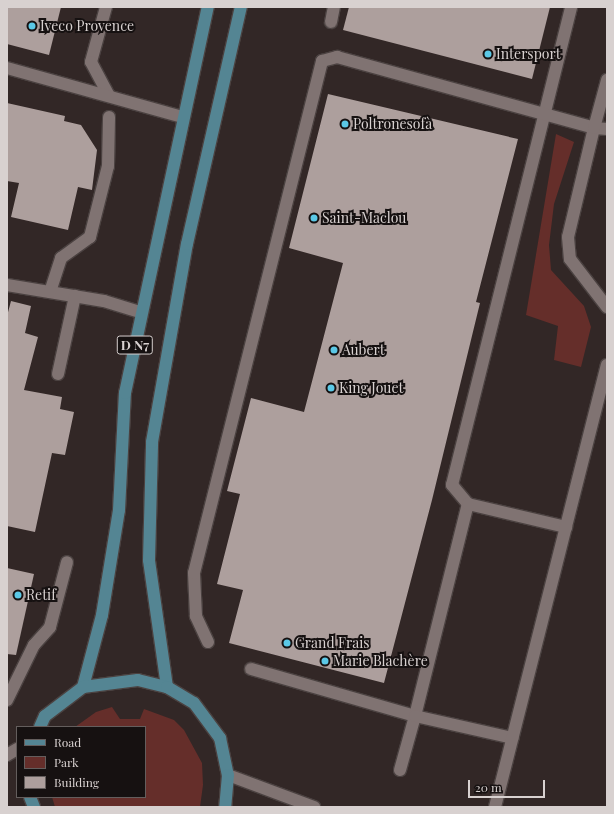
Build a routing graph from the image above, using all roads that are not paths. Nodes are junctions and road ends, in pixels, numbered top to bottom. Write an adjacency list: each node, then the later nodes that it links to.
1 (106, 7): 9 (street)
2 (208, 7): 12 (main road, D N7)
3 (241, 7): 28 (main road, D N7)
4 (334, 7): 6 (street)
5 (571, 7): 10 (street)
6 (331, 22)
7 (7, 68): 9 (street)
8 (607, 80): 13 (street)
9 (109, 96): 12 (street)
10 (544, 114): 13 (street); 22 (street); 25 (street)
11 (109, 117): 16 (street)
12 (184, 117): 19 (main road, D N7)
13 (594, 128): 14 (street); 18 (street)
14 (607, 129)
15 (7, 285): 16 (street)
16 (50, 292): 17 (street)
17 (75, 296): 19 (street); 21 (street)
18 (607, 307)
19 (141, 312): 27 (main road, D N7)
20 (607, 364): 23 (street)
21 (58, 374)
22 (468, 504): 23 (street); 30 (street)
23 (566, 527): 32 (street)
24 (68, 562): 29 (street)
25 (208, 642)
26 (251, 669): 30 (street)
27 (84, 687): 28 (main road); 31 (main road)
28 (167, 687): 36 (main road)
29 (7, 700)
30 (415, 716): 32 (street); 35 (street)
31 (40, 726)
32 (513, 738): 39 (street)
33 (16, 750): 34 (street)
34 (7, 755)
35 (400, 770)
36 (228, 775): 37 (main road); 38 (street)
37 (225, 807)
38 (314, 807)
39 (496, 807)

